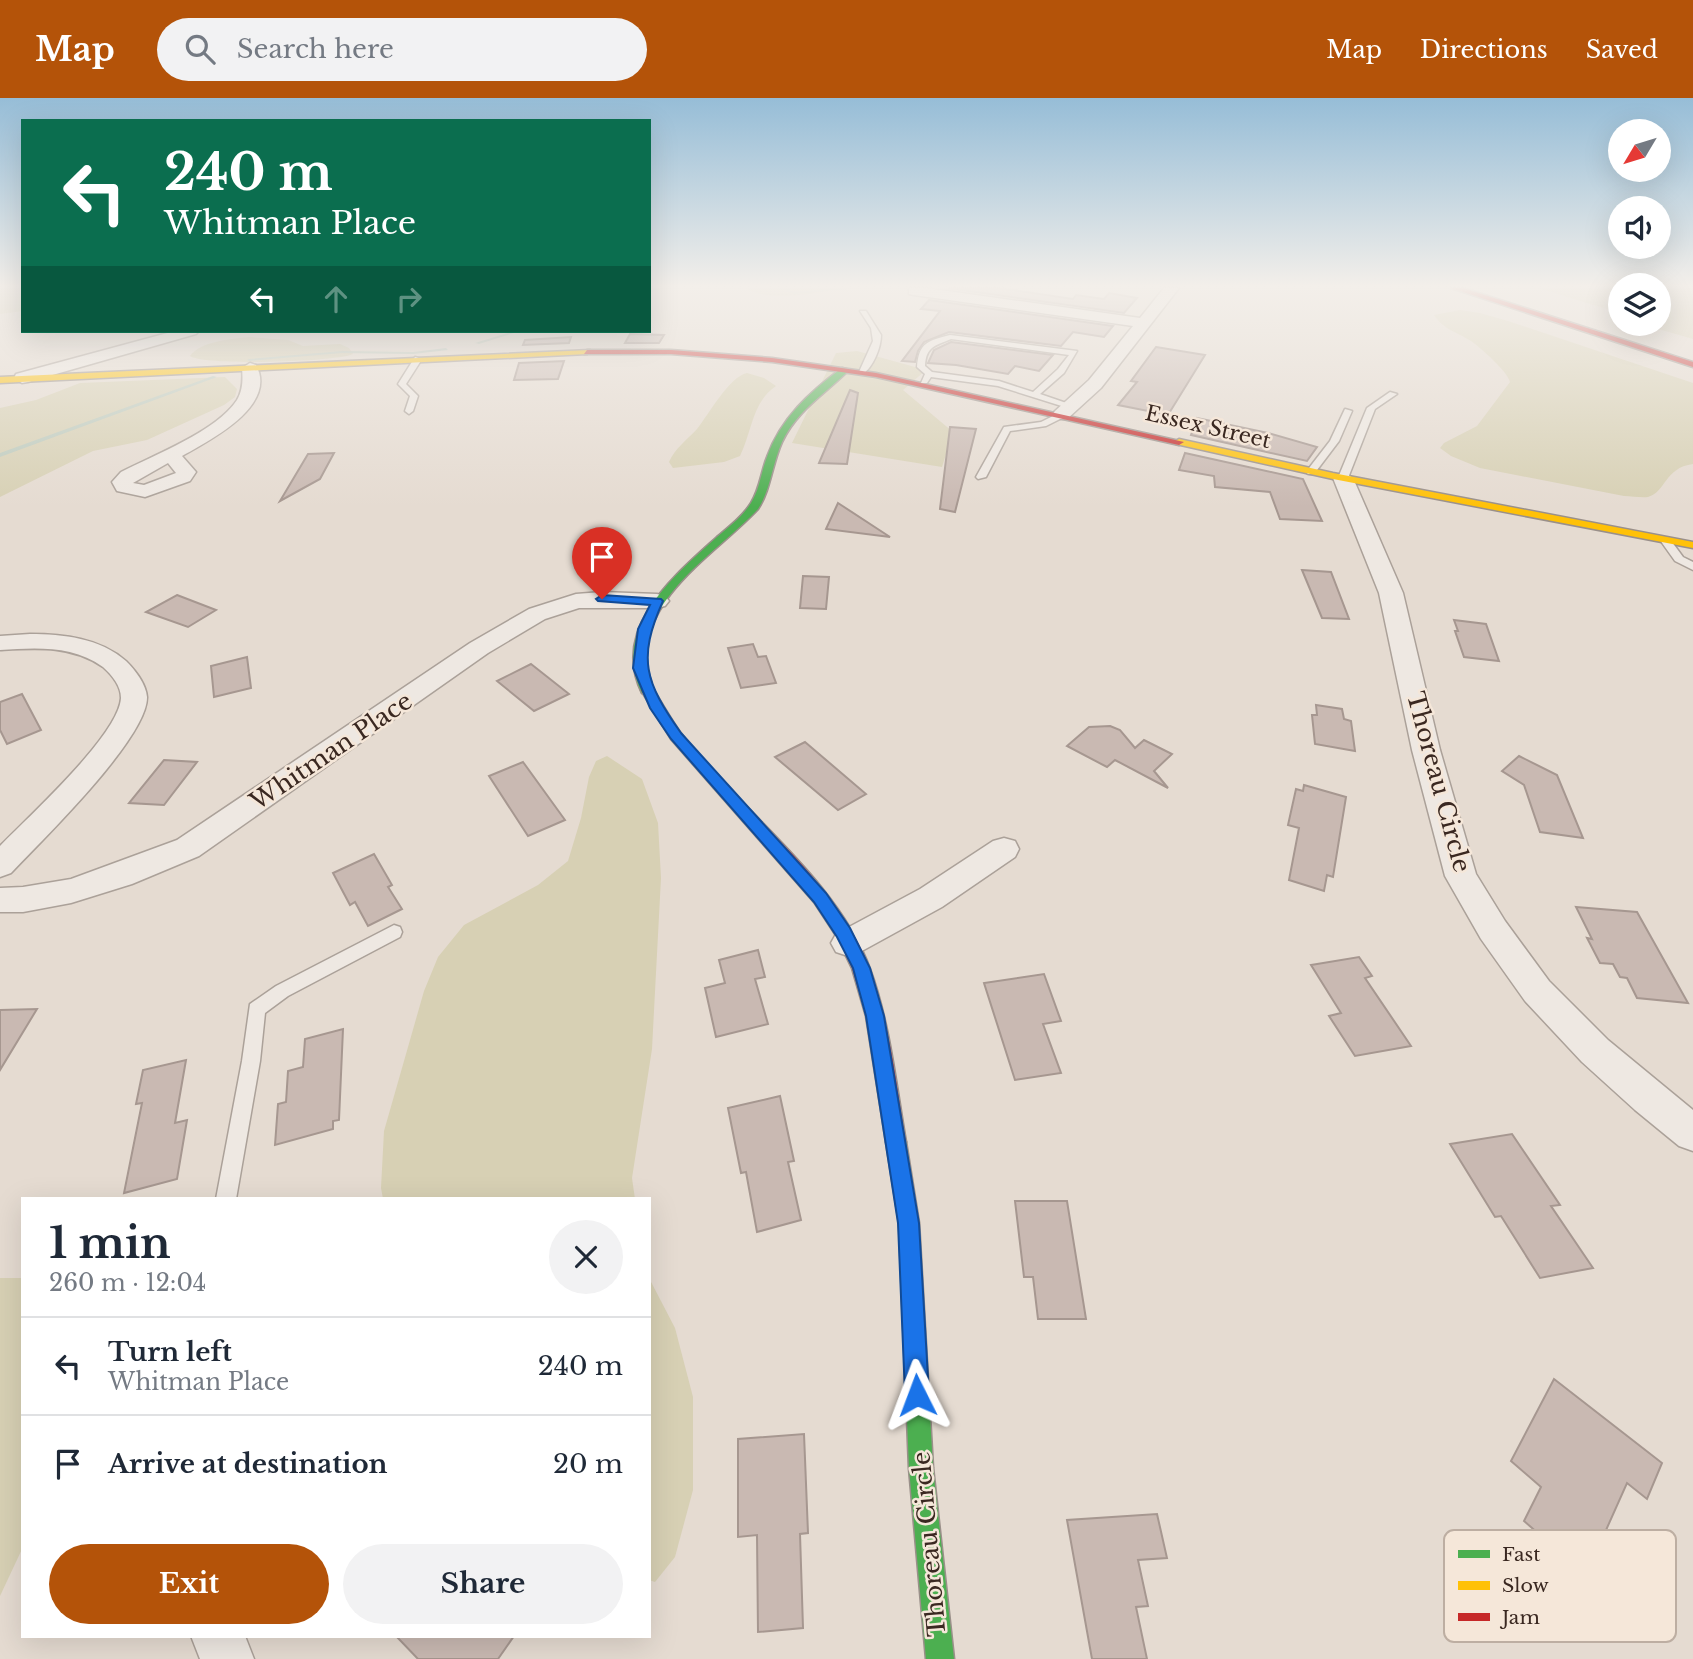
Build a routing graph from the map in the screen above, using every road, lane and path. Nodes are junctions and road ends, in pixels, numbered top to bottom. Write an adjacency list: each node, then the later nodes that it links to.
1 (84, 361): 12 (street)
2 (384, 361): 9 (main road, Essex Street)
3 (417, 361): 17 (lane)
4 (778, 361): 10 (main road, Essex Street)
5 (868, 361): 11 (lane)
6 (921, 361): 13 (lane)
7 (1068, 361): 16 (lane)
8 (1114, 361): 18 (street)
9 (250, 368): 12 (main road, Essex Street); 20 (street)
10 (845, 370): 11 (main road, Essex Street); 27 (main road, Thoreau Circle)
11 (863, 372): 13 (main road, Essex Street)
12 (22, 378): 14 (main road, Essex Street)
13 (926, 379): 16 (lane); 18 (main road, Essex Street)
14 (0, 380)
15 (1393, 394): 23 (lane)
16 (1034, 395): 18 (lane)
17 (409, 411)
18 (1066, 411): 21 (main road, Essex Street); 22 (lane)
19 (1348, 411): 21 (lane)
20 (170, 454)
21 (1311, 472): 23 (main road, Essex Street)
22 (981, 477)
23 (1343, 478): 24 (main road, Essex Street); 34 (street, Thoreau Circle)
24 (1665, 540): 25 (main road, Essex Street); 26 (lane)
25 (1693, 545)
26 (1693, 567)
27 (657, 601): 31 (street, Whitman Place); 33 (main road, Thoreau Circle)
28 (0, 643): 30 (street)
29 (1004, 849): 33 (street)
30 (0, 865)
31 (0, 900)
32 (394, 932): 35 (lane)
33 (848, 943): 38 (main road, Thoreau Circle)
34 (1693, 1133)
35 (226, 1197)
36 (219, 1638): 37 (street)
37 (227, 1659)
38 (940, 1659)

